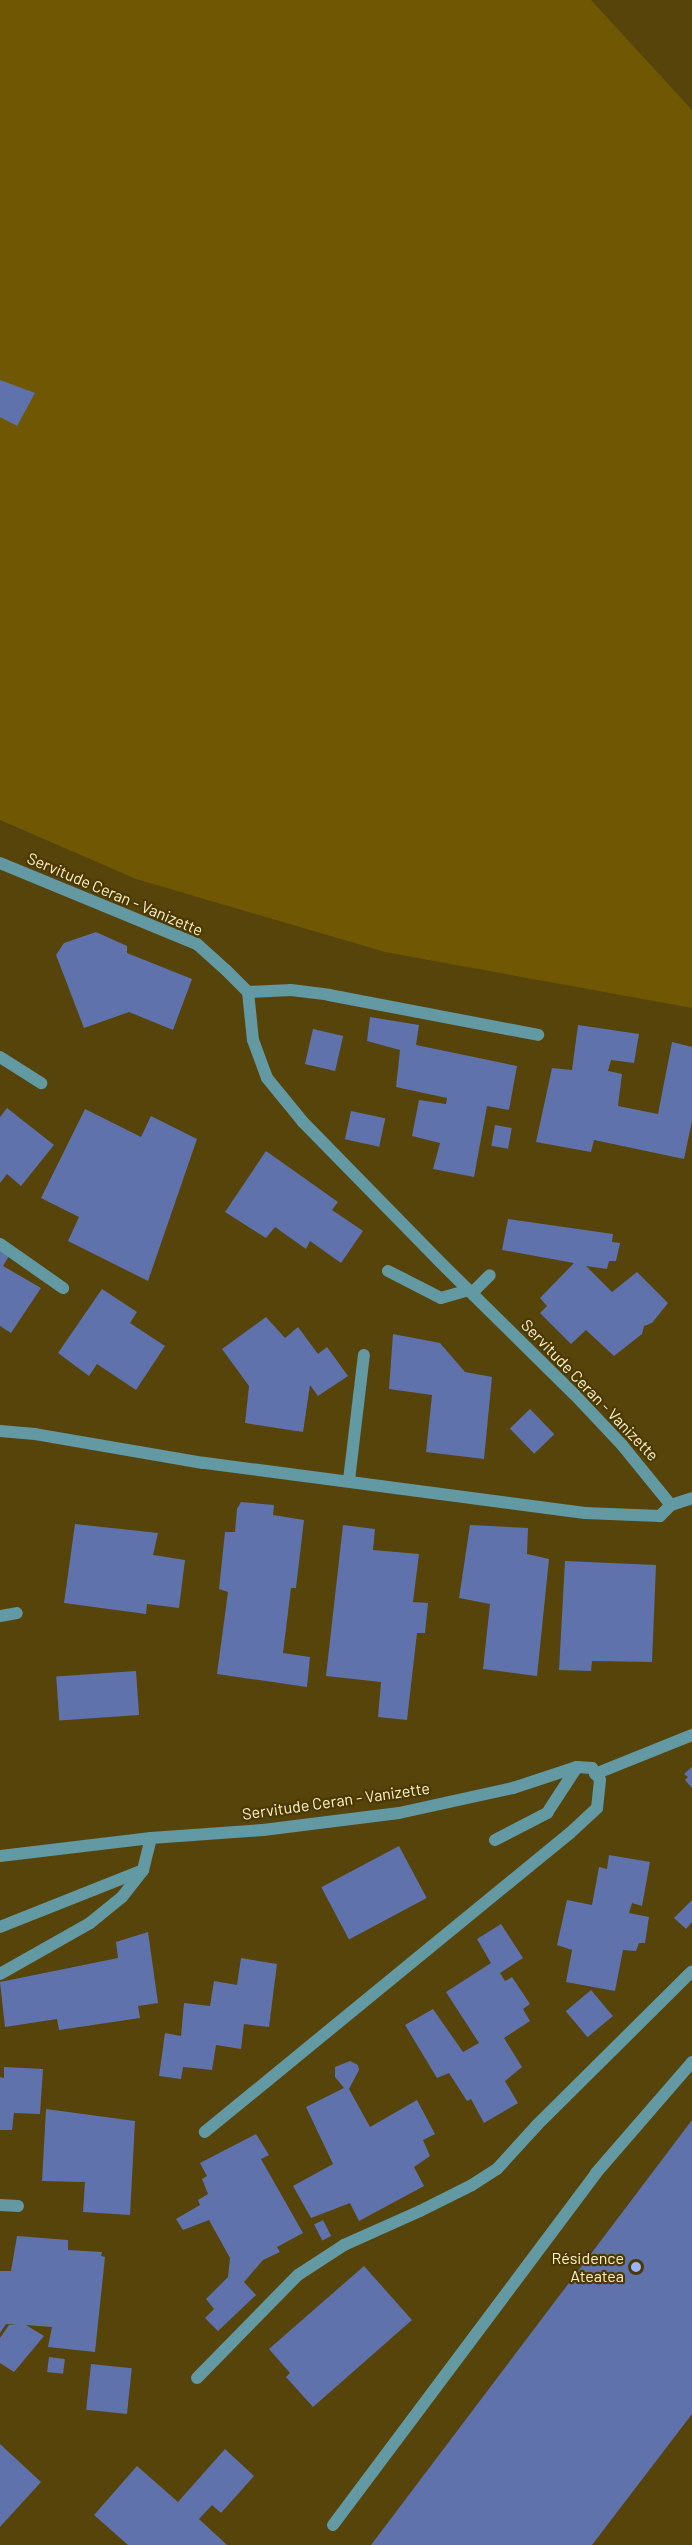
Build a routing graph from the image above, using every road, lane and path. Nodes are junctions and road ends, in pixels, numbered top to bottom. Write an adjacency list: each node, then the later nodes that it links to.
1 (0, 863): 2 (street, Servitude Ceran - Vanizette)
2 (248, 992): 3 (street); 10 (street, Servitude Ceran - Vanizette)
3 (538, 1035)
4 (0, 1057): 5 (street)
5 (41, 1083)
6 (0, 1244): 9 (street)
7 (388, 1271): 10 (street)
8 (490, 1275): 10 (street)
9 (63, 1288)
10 (471, 1292): 15 (street, Servitude Ceran - Vanizette)
11 (364, 1355): 13 (street)
12 (0, 1431): 13 (street)
13 (349, 1480): 15 (street)
14 (692, 1498): 15 (street)
15 (671, 1505)
16 (17, 1613): 17 (street)
17 (0, 1616)
18 (692, 1735): 20 (street)
19 (578, 1767): 20 (street); 21 (street, Servitude Ceran - Vanizette); 22 (street)
20 (595, 1774): 29 (street)
21 (151, 1838): 23 (street, Servitude Ceran - Vanizette); 24 (street)
22 (495, 1840)
23 (0, 1856)
24 (143, 1870): 25 (street); 27 (street)
25 (0, 1927)
26 (692, 1971): 32 (street)
27 (0, 1974)
28 (692, 2062): 33 (street)
29 (205, 2132)
30 (0, 2205): 31 (street)
31 (18, 2206)
32 (197, 2378)
33 (333, 2525)

